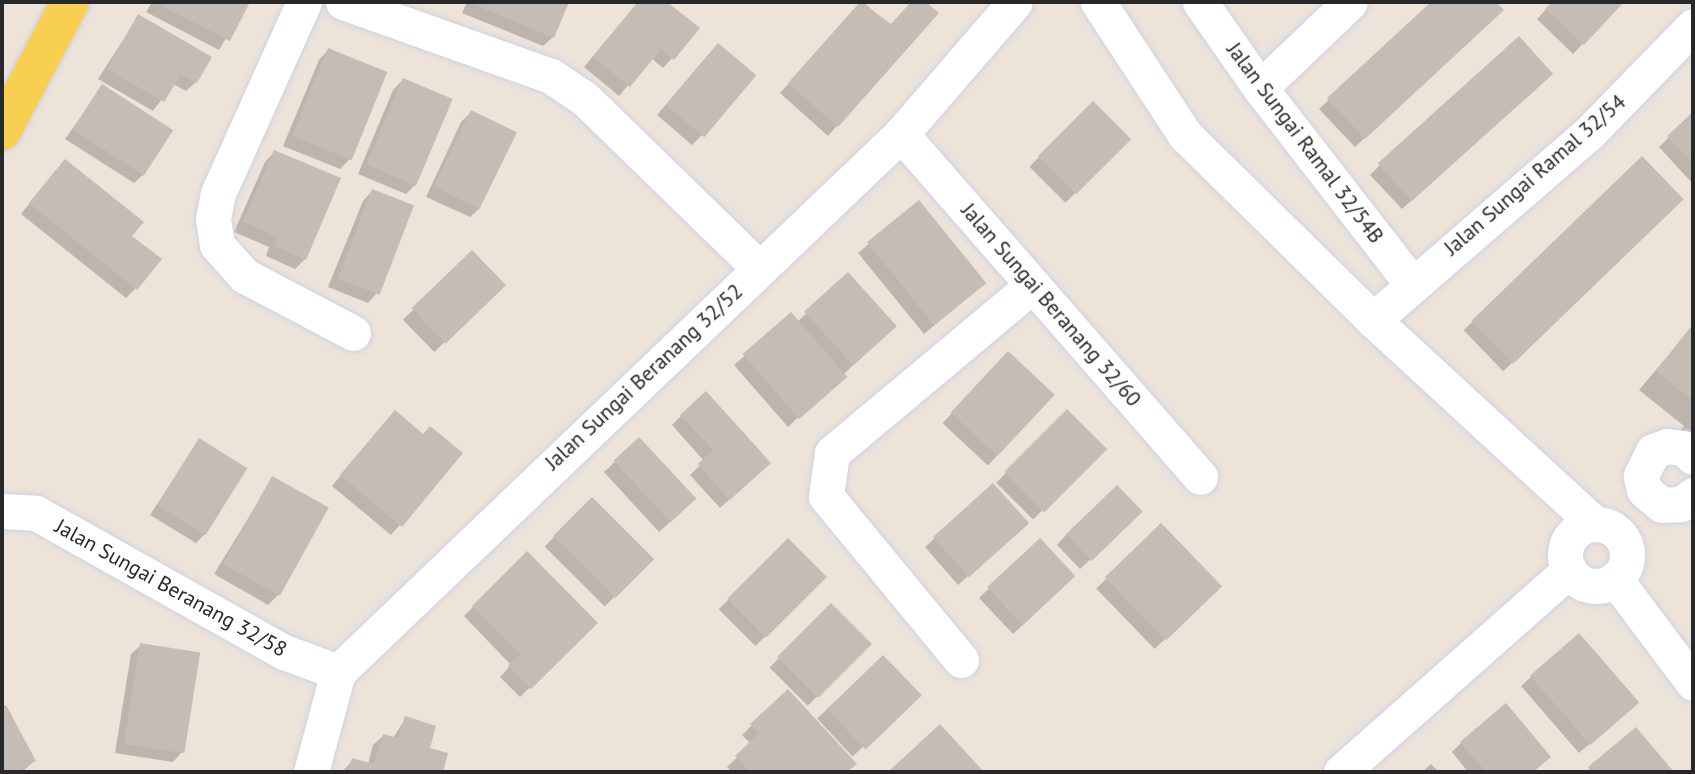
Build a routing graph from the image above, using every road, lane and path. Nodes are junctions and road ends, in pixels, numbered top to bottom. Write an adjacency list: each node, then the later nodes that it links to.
1 (70, 2): 10 (main road)
2 (304, 2): 16 (street)
3 (342, 2): 12 (street)
4 (1015, 2): 11 (street, Jalan Sungai Beranang 32/52)
5 (1098, 2): 15 (street)
6 (1200, 2): 9 (street, Jalan Sungai Ramal 32/54B)
7 (1350, 2): 9 (street)
8 (1693, 26): 13 (street, Jalan Sungai Ramal 32/54)
9 (1260, 88): 13 (street, Jalan Sungai Ramal 32/54B)
10 (2, 131)
11 (901, 134): 12 (street, Jalan Sungai Beranang 32/52); 14 (street, Jalan Sungai Beranang 32/60)
12 (760, 269): 26 (street, Jalan Sungai Beranang 32/52)
13 (1411, 283): 15 (street, Jalan Sungai Ramal 32/54)
14 (1033, 285): 18 (street, Jalan Sungai Beranang 32/60); 25 (street)
15 (1373, 320): 22 (street)
16 (353, 333)
17 (1693, 457): 20 (street)
18 (1200, 477)
19 (1693, 495): 20 (street)
20 (1653, 500): 22 (street)
21 (2, 511): 26 (street, Jalan Sungai Beranang 32/58)
22 (1606, 527): 23 (street); 24 (street)
23 (1569, 570): 24 (street); 29 (street)
24 (1615, 579): 27 (street)
25 (961, 660)
26 (338, 672): 28 (street)
27 (1693, 683)
28 (311, 772)
29 (1340, 772)

